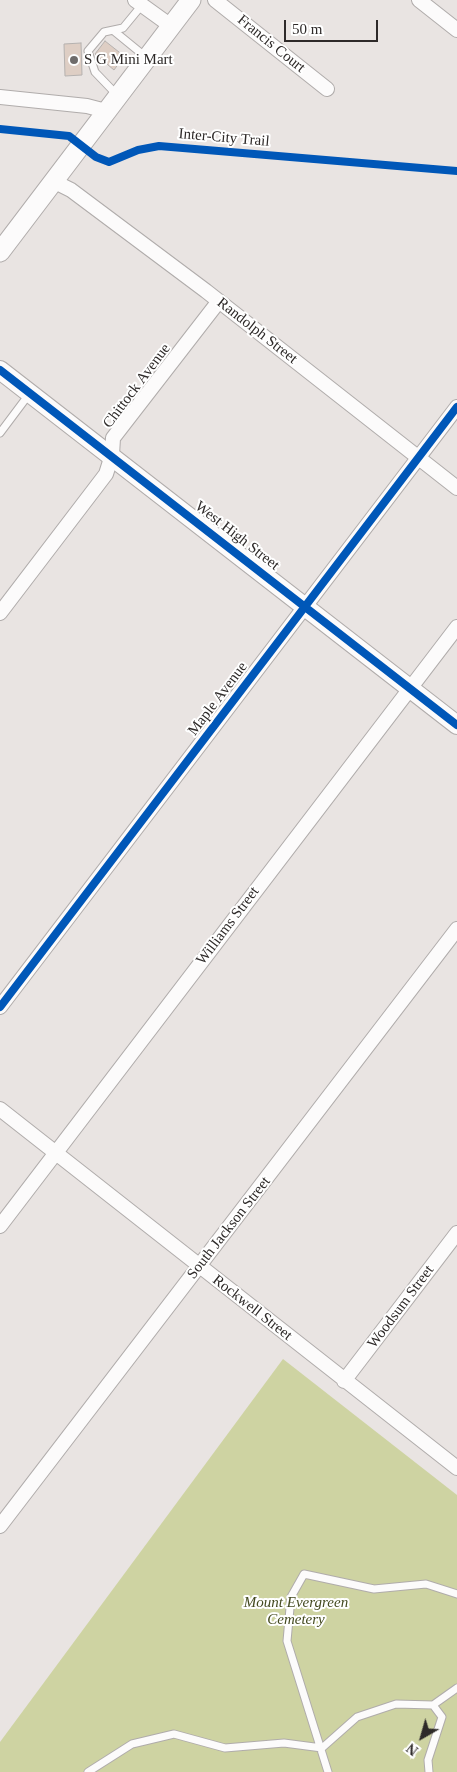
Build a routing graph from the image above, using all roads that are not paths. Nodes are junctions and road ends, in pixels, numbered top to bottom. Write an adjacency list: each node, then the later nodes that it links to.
1 (191, 0): 5 (main road)
2 (215, 0): 9 (street, Francis Court)
3 (419, 0): 6 (street)
4 (139, 3): 5 (street); 7 (lane)
5 (171, 26): 8 (main road)
6 (457, 30)
7 (114, 31): 8 (lane); 10 (lane)
8 (147, 58): 10 (main road)
9 (327, 88)
10 (118, 96): 12 (main road)
11 (0, 97): 12 (street)
12 (106, 111): 13 (main road)
13 (54, 181): 14 (main road); 15 (street, Randolph Street)
14 (0, 252)
15 (219, 301): 20 (street, Chittock Avenue); 21 (street, Randolph Street)
16 (0, 370): 17 (street, West High Street)
17 (30, 392): 19 (lane); 20 (street, West High Street)
18 (457, 407): 21 (street, Maple Avenue)
19 (0, 432)
20 (112, 455): 23 (street, West High Street); 24 (street, Chittock Avenue)
21 (418, 458): 22 (street, Randolph Street); 23 (street, Maple Avenue)
22 (457, 488)
23 (305, 607): 26 (street, West High Street); 29 (street, Maple Avenue)
24 (0, 613)
25 (457, 627): 26 (street, Williams Street)
26 (410, 689): 27 (street, West High Street); 31 (street, Williams Street)
27 (457, 725)
28 (457, 929): 34 (street, South Jackson Street)
29 (0, 1007)
30 (0, 1109): 31 (street, Rockwell Street)
31 (56, 1153): 32 (street, Williams Street); 34 (street, Rockwell Street)
32 (0, 1226)
33 (457, 1233): 35 (street, Woodsum Street)
34 (199, 1267): 35 (street, Rockwell Street); 37 (street, South Jackson Street)
35 (344, 1381): 36 (street, Rockwell Street)
36 (457, 1468)
37 (0, 1526)
38 (457, 1594): 41 (lane)
39 (457, 1688): 40 (lane)
40 (433, 1705): 41 (lane); 44 (lane)
41 (322, 1748): 42 (lane); 43 (lane)
42 (88, 1772)
43 (328, 1772)
44 (429, 1772)

